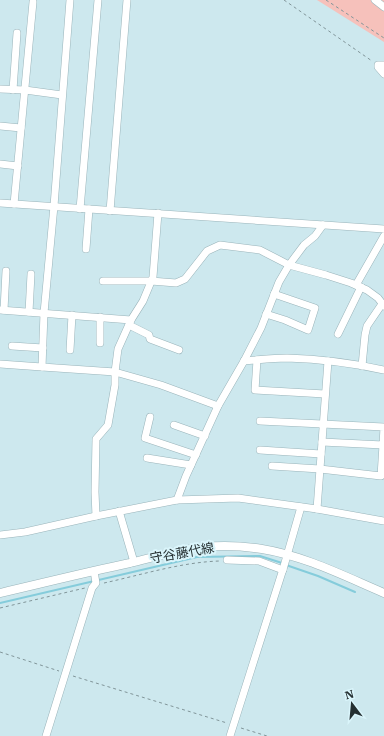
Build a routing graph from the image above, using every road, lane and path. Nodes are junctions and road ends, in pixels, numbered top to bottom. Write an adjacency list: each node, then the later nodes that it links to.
1 (70, 0): 16 (street)
2 (98, 0): 24 (street)
3 (127, 0): 26 (street)
4 (284, 0): 11 (path)
5 (326, 0): 10 (path)
6 (375, 0): 8 (street)
7 (33, 2): 15 (street)
8 (384, 7)
9 (17, 33): 14 (street)
10 (384, 38)
11 (381, 65): 12 (street)
12 (384, 74)
13 (0, 89): 14 (street)
14 (13, 90): 15 (street)
15 (25, 90): 16 (street); 18 (street)
16 (62, 95): 23 (street)
17 (0, 126): 18 (street)
18 (21, 128): 20 (street)
19 (0, 164): 20 (street)
20 (18, 166): 22 (street)
21 (0, 203): 22 (street)
22 (14, 204): 23 (street)
23 (54, 206): 24 (street); 42 (street)
24 (80, 208): 25 (street)
25 (90, 209): 26 (street); 31 (street)
26 (110, 211): 27 (street)
27 (158, 213): 28 (street); 36 (street)
28 (323, 225): 29 (street); 32 (street)
29 (384, 229)
30 (384, 236): 37 (street)
31 (86, 249)
32 (290, 265): 36 (street); 37 (street); 38 (street)
33 (6, 271): 40 (street)
34 (31, 274): 41 (street)
35 (103, 281): 36 (street)
36 (151, 281): 46 (street)
37 (359, 286): 39 (street); 47 (street)
38 (274, 294): 43 (street); 43 (street)
39 (383, 305): 57 (street)
40 (2, 310): 41 (street)
41 (29, 312): 42 (street)
42 (44, 313): 44 (street); 50 (street)
43 (266, 314): 54 (street)
44 (72, 315): 45 (street); 51 (street)
45 (100, 317): 46 (street); 48 (street)
46 (130, 322): 52 (street); 60 (street)
47 (338, 334)
48 (100, 342)
49 (12, 346): 50 (street)
50 (43, 348): 58 (street)
51 (70, 350)
52 (179, 350)
53 (257, 360): 54 (street); 55 (street); 61 (street)
54 (244, 361): 62 (street)
55 (328, 361): 57 (street); 61 (street)
56 (0, 364): 58 (street)
57 (362, 366): 59 (street)
58 (42, 367): 60 (street)
59 (384, 370)
60 (115, 372): 62 (street); 81 (street)
61 (325, 394): 65 (street)
62 (218, 406): 67 (street)
63 (150, 417): 72 (street)
64 (260, 421): 65 (street)
65 (323, 423): 68 (street); 69 (street)
66 (174, 425): 67 (street)
67 (205, 436): 72 (street)
68 (322, 442): 69 (street); 71 (street)
69 (383, 445): 76 (street)
70 (260, 450): 71 (street)
71 (321, 454): 76 (street)
72 (196, 455): 74 (street)
73 (147, 458): 74 (street)
74 (191, 465): 77 (street)
75 (272, 466): 76 (street)
76 (320, 469): 79 (street)
77 (177, 500): 78 (street); 80 (street)
78 (301, 507): 79 (street); 84 (street)
79 (317, 509): 82 (street)
80 (119, 511): 81 (street); 86 (street)
81 (96, 516): 83 (street)
82 (384, 521)
83 (0, 535)
84 (287, 554): 86 (main road, 守谷藤代線); 87 (street); 91 (main road, 守谷藤代線)
85 (227, 560): 87 (street); 89 (path)
86 (134, 562): 88 (main road, 守谷藤代線)
87 (283, 570): 95 (street)
88 (94, 571): 89 (street); 90 (main road, 守谷藤代線)
89 (94, 586): 92 (path); 94 (street)
90 (0, 593)
91 (384, 593)
92 (0, 608)
93 (0, 652): 94 (path)
94 (66, 673): 95 (path); 96 (street)
95 (233, 725): 97 (street); 98 (path)
96 (46, 736)
97 (230, 736)
98 (267, 736)

